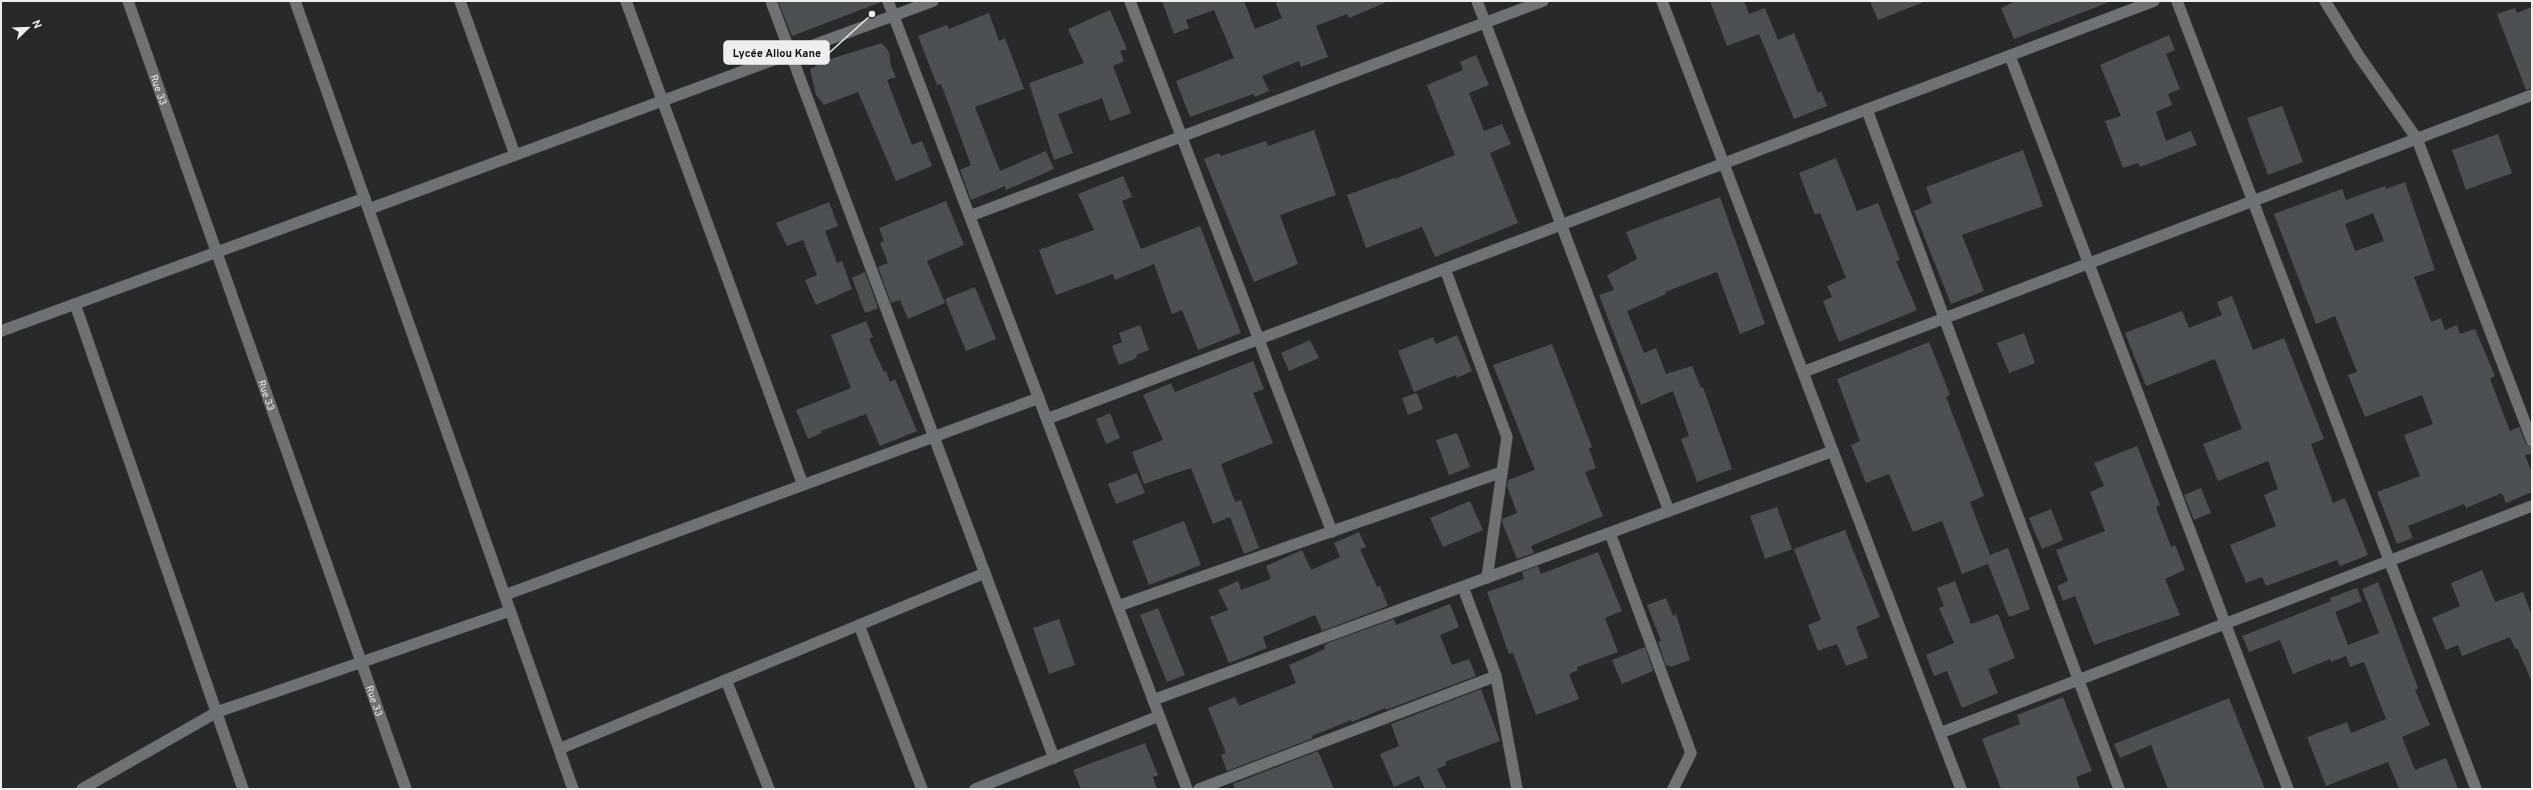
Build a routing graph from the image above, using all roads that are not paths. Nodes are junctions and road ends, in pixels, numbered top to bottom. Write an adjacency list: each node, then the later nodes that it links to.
1 (128, 1): 32 (street, Rue 33)
2 (296, 1): 27 (street)
3 (460, 1): 25 (street)
4 (626, 1): 21 (street)
5 (771, 1): 18 (street)
6 (888, 1): 16 (street)
7 (934, 1): 16 (street)
8 (1130, 1): 23 (street)
9 (1477, 1): 17 (street)
10 (1543, 1): 17 (street)
11 (1662, 1): 26 (street)
12 (2154, 1): 15 (street)
13 (2177, 1): 28 (street)
14 (2324, 1): 24 (street)
15 (2140, 4): 19 (street)
16 (894, 16): 18 (street); 30 (street)
17 (1485, 23): 23 (street); 31 (street)
18 (791, 54): 21 (street); 42 (street)
19 (2010, 56): 22 (street); 33 (street)
20 (2532, 95): 24 (street)
21 (662, 101): 25 (street); 46 (street)
22 (1866, 110): 26 (street); 36 (street)
23 (1182, 137): 30 (street); 38 (street)
24 (2417, 138): 28 (street); 43 (street)
25 (515, 155): 29 (street)
26 (1724, 163): 31 (street); 39 (street)
27 (365, 198): 29 (street); 32 (street)
28 (2253, 201): 33 (street); 51 (street)
29 (369, 209): 55 (street)
30 (970, 216): 40 (street)
31 (1561, 225): 34 (street); 48 (street)
32 (216, 252): 35 (street); 60 (street, Rue 33)
33 (2088, 263): 36 (street); 58 (street)
34 (1445, 269): 38 (street); 45 (street)
35 (75, 304): 37 (street); 65 (street)
36 (1944, 318): 39 (street); 63 (street)
37 (1, 331)
38 (1259, 340): 41 (street); 49 (street)
39 (1803, 372): 44 (street)
40 (1039, 398): 41 (street); 42 (street)
41 (1047, 419): 56 (street)
42 (934, 438): 46 (street); 52 (street)
43 (2532, 441)
44 (1833, 451): 48 (street); 67 (street)
45 (1502, 472): 49 (street); 53 (street)
46 (803, 485): 55 (street)
47 (2532, 506): 51 (street)
48 (1669, 511): 50 (street)
49 (1332, 532): 56 (street)
50 (1610, 533): 53 (street); 80 (street)
51 (2390, 561): 58 (street); 84 (street)
52 (985, 573): 59 (street); 69 (street)
53 (1487, 578): 54 (street)
54 (1463, 587): 61 (street); 64 (street)
55 (505, 595): 57 (street)
56 (1118, 606): 64 (street)
57 (510, 611): 60 (street); 68 (street)
58 (2225, 624): 63 (street); 83 (street)
59 (859, 625): 62 (street); 75 (street)
60 (361, 663): 65 (street); 72 (street, Rue 33)
61 (1496, 676): 78 (street); 79 (street)
62 (726, 680): 68 (street); 74 (street)
63 (2079, 680): 67 (street); 82 (street)
64 (1153, 700): 66 (street)
65 (216, 712): 70 (street); 71 (street)
66 (1159, 716): 69 (street); 77 (street)
67 (1940, 733): 81 (street)
68 (559, 749): 73 (street)
69 (1054, 758): 76 (street)
70 (82, 789)
71 (243, 789)
72 (406, 789)
73 (573, 789)
74 (769, 789)
75 (922, 789)
76 (975, 789)
77 (1187, 789)
78 (1199, 789)
79 (1516, 789)
80 (1673, 789)
81 (1961, 789)
82 (2119, 789)
83 (2288, 789)
84 (2476, 789)

